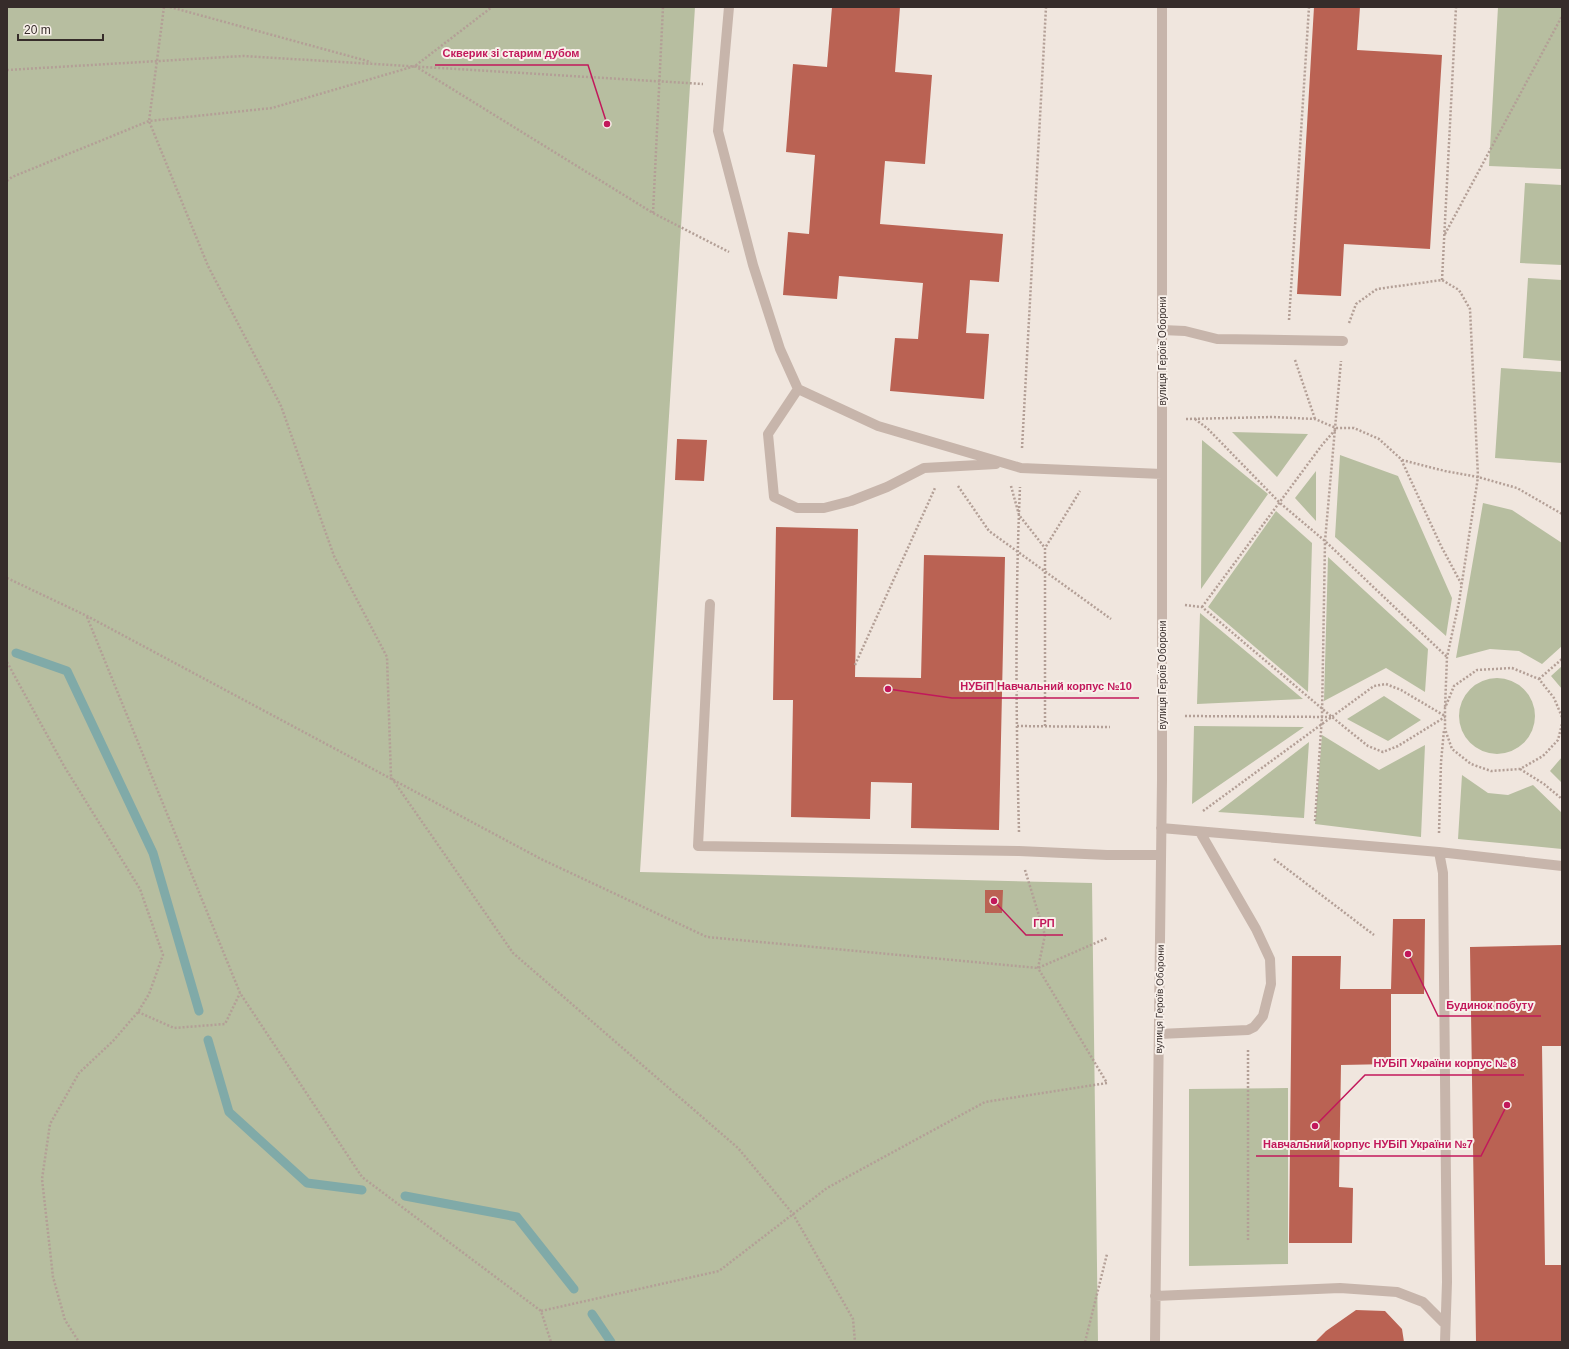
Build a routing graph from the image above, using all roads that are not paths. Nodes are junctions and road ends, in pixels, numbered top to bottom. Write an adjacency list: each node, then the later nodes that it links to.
1 (729, 7): 5 (street)
2 (1162, 7): 3 (street, вулиця Героїв Оборони)
3 (1162, 330): 4 (street); 7 (street, вулиця Героїв Оборони)
4 (1342, 341)
5 (798, 389): 6 (street); 6 (street)
6 (1004, 463): 7 (street)
7 (1162, 474): 9 (street, вулиця Героїв Оборони)
8 (710, 604): 12 (street)
9 (1161, 828): 10 (street); 12 (street, вулиця Героїв Оборони)
10 (1200, 832): 11 (street); 14 (street)
11 (1439, 852): 13 (street); 16 (street)
12 (1161, 855): 14 (street, вулиця Героїв Оборони)
13 (1562, 866)
14 (1159, 1034): 15 (street, вулиця Героїв Оборони)
15 (1155, 1296): 16 (street); 17 (street, вулиця Героїв Оборони)
16 (1445, 1324): 18 (street)
17 (1155, 1342)
18 (1445, 1342)

